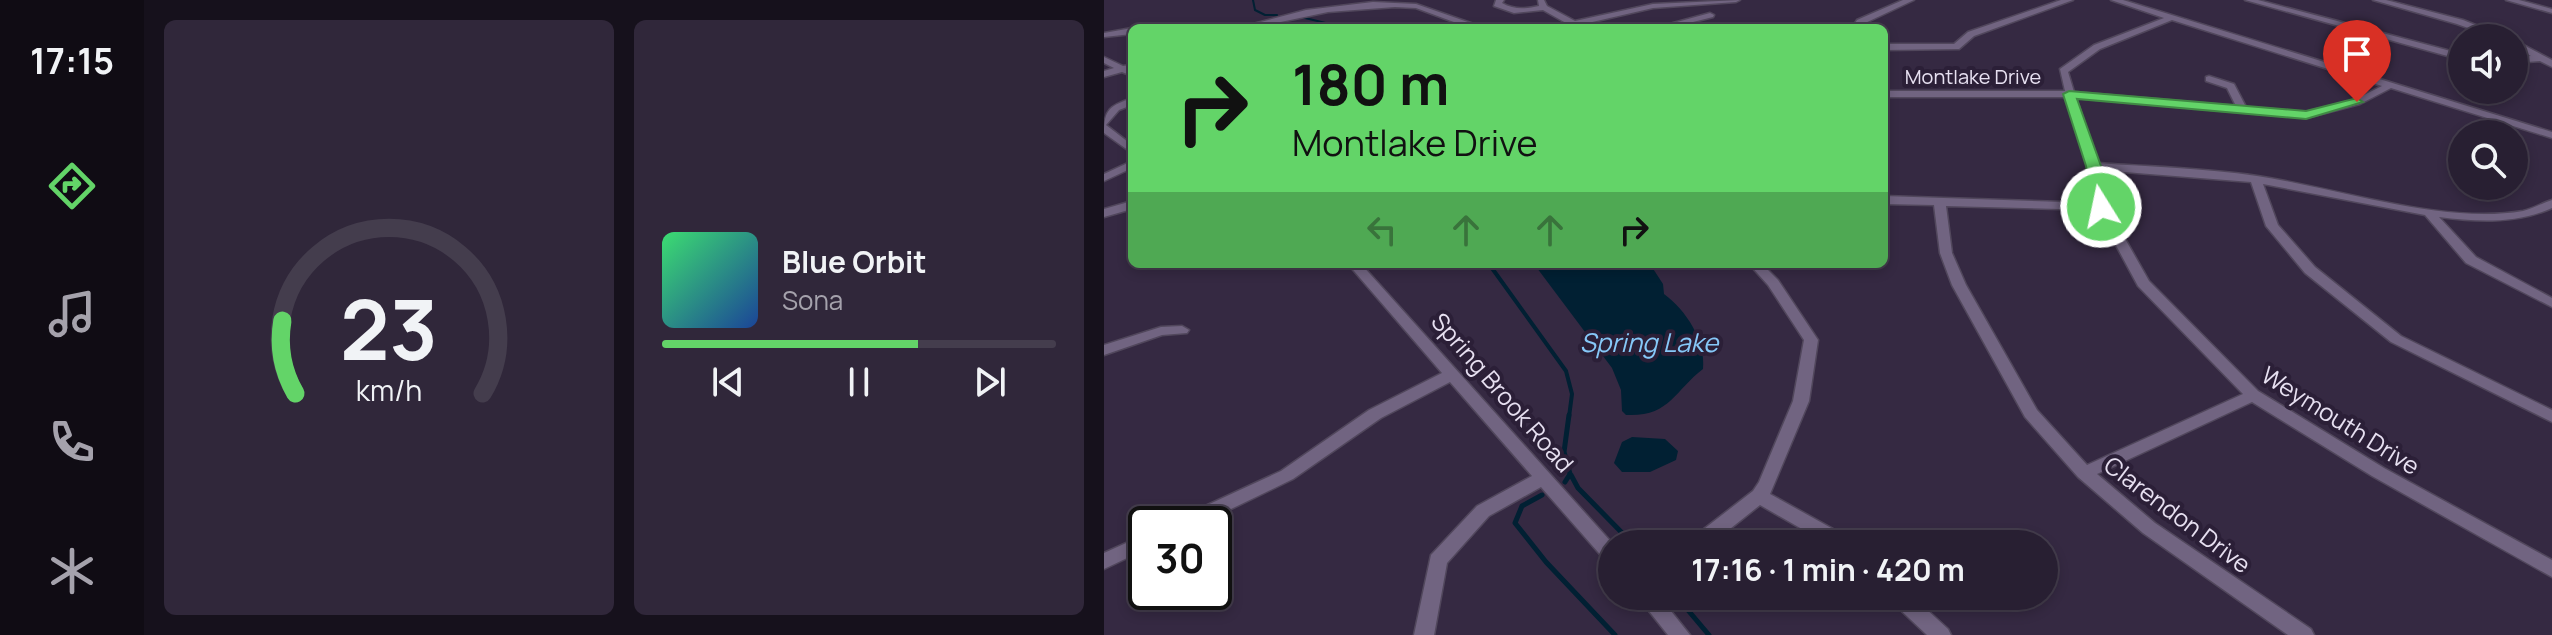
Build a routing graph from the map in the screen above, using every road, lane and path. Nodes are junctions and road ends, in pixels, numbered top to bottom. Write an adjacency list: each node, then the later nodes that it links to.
1 (1500, 0): 11 (street)
2 (1736, 0): 10 (street)
3 (1910, 0): 21 (street)
4 (2069, 0): 25 (street)
5 (2115, 0): 15 (street)
6 (2249, 0): 27 (street)
7 (2377, 0): 22 (street)
8 (2510, 0): 13 (street)
9 (1394, 2): 17 (street); 18 (street)
10 (1651, 3): 12 (street)
11 (1542, 4): 19 (street)
12 (1643, 8): 16 (street); 19 (street)
13 (2552, 11)
14 (1710, 15): 16 (street)
15 (2171, 18): 35 (street); 37 (street)
16 (1688, 21): 20 (street)
17 (1261, 24)
18 (1459, 24)
19 (1575, 24)
20 (1676, 24)
21 (1859, 24)
22 (2466, 24)
23 (1128, 32): 24 (street)
24 (1107, 35)
25 (1888, 47)
26 (2528, 50): 30 (street)
27 (2448, 53)
28 (1104, 60): 31 (street)
29 (2528, 60): 30 (street)
30 (2549, 60)
31 (1128, 69)
32 (1128, 69): 33 (street)
33 (1104, 74)
34 (2209, 79): 39 (street)
35 (2391, 85): 39 (street, Montlake Drive); 41 (street)
36 (1888, 94): 37 (street, Montlake Drive)
37 (2069, 94): 39 (street, Montlake Drive); 44 (street, Weymouth Drive)
38 (1128, 103): 40 (street)
39 (2243, 111)
40 (1104, 126): 42 (street)
41 (2552, 135)
42 (1128, 147)
43 (1128, 166): 45 (street)
44 (2093, 166): 46 (street); 50 (street, Weymouth Drive)
45 (1104, 178)
46 (2255, 179): 53 (street); 61 (street)
47 (1888, 200): 48 (street)
48 (1940, 202): 50 (street); 62 (street, Clarendon Drive)
49 (1128, 206): 52 (street)
50 (2101, 207): 60 (street, Weymouth Drive)
51 (2549, 211): 53 (street)
52 (1104, 213)
53 (2430, 214): 56 (street)
54 (1358, 268): 59 (street, Spring Brook Road)
55 (1759, 268): 64 (street)
56 (2552, 303)
57 (1182, 330): 58 (street)
58 (1104, 350)
59 (1453, 374): 63 (street, Spring Brook Road); 65 (street)
60 (2253, 395): 62 (street); 71 (street, Weymouth Drive)
61 (2552, 417)
62 (2084, 473): 77 (street, Clarendon Drive)
63 (1544, 477): 68 (street, Spring Brook Road); 74 (street)
64 (1759, 496): 66 (street); 67 (street)
65 (1221, 506)
66 (1716, 530)
67 (1819, 530)
68 (1598, 539)
69 (1128, 550): 70 (street)
70 (1104, 561)
71 (2552, 569)
72 (1659, 610): 75 (street)
73 (1914, 610): 76 (street)
74 (1421, 634)
75 (1680, 635)
76 (1941, 635)
77 (2304, 635)

